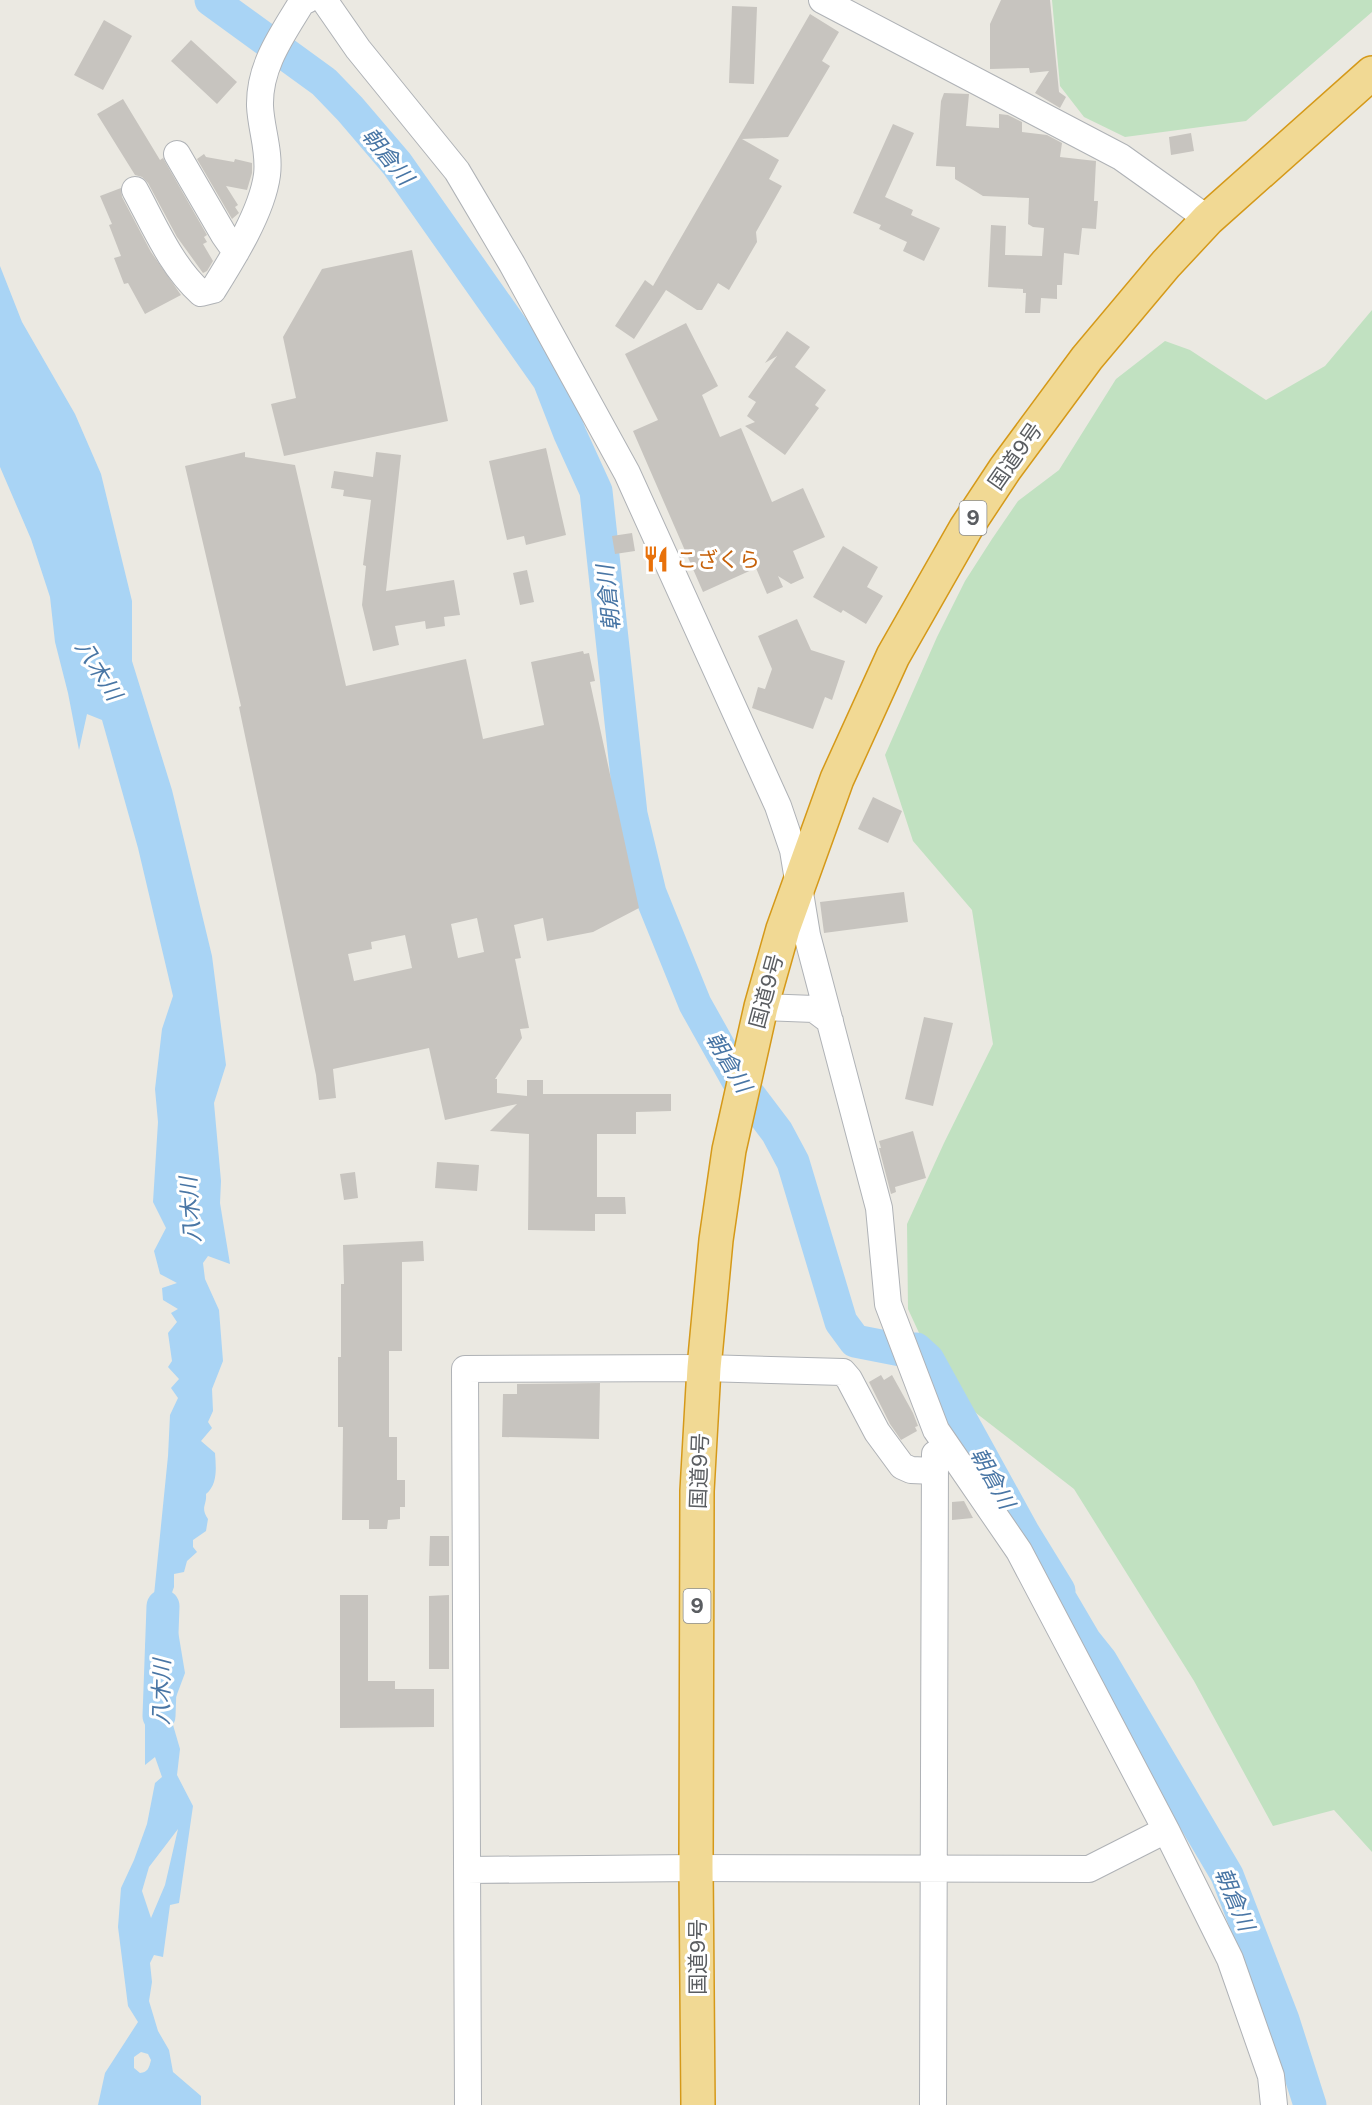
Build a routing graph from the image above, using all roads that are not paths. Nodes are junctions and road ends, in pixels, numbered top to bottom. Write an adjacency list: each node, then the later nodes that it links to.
1 (822, 0): 6 (street)
2 (308, 1): 7 (street); 8 (street)
3 (1372, 73): 6 (highway, 国道9号 / 9)
4 (177, 154): 7 (street)
5 (135, 190): 7 (street)
6 (1208, 219): 8 (highway, 国道9号 / 9)
7 (237, 252)
8 (798, 884): 9 (highway, 国道9号 / 9); 10 (street)
9 (761, 1007): 10 (street); 11 (highway, 国道9号 / 9)
10 (830, 1021): 12 (street)
11 (704, 1368): 13 (street); 15 (highway, 国道9号 / 9); 17 (street)
12 (936, 1430): 13 (street); 14 (street)
13 (935, 1471): 16 (street)
14 (1166, 1830): 16 (street); 21 (street)
15 (696, 1868): 16 (street); 17 (street); 19 (highway, 国道9号 / 9)
16 (933, 1869): 20 (street)
17 (467, 1870): 18 (street)
18 (468, 2105)
19 (698, 2105)
20 (933, 2105)
21 (1274, 2105)

